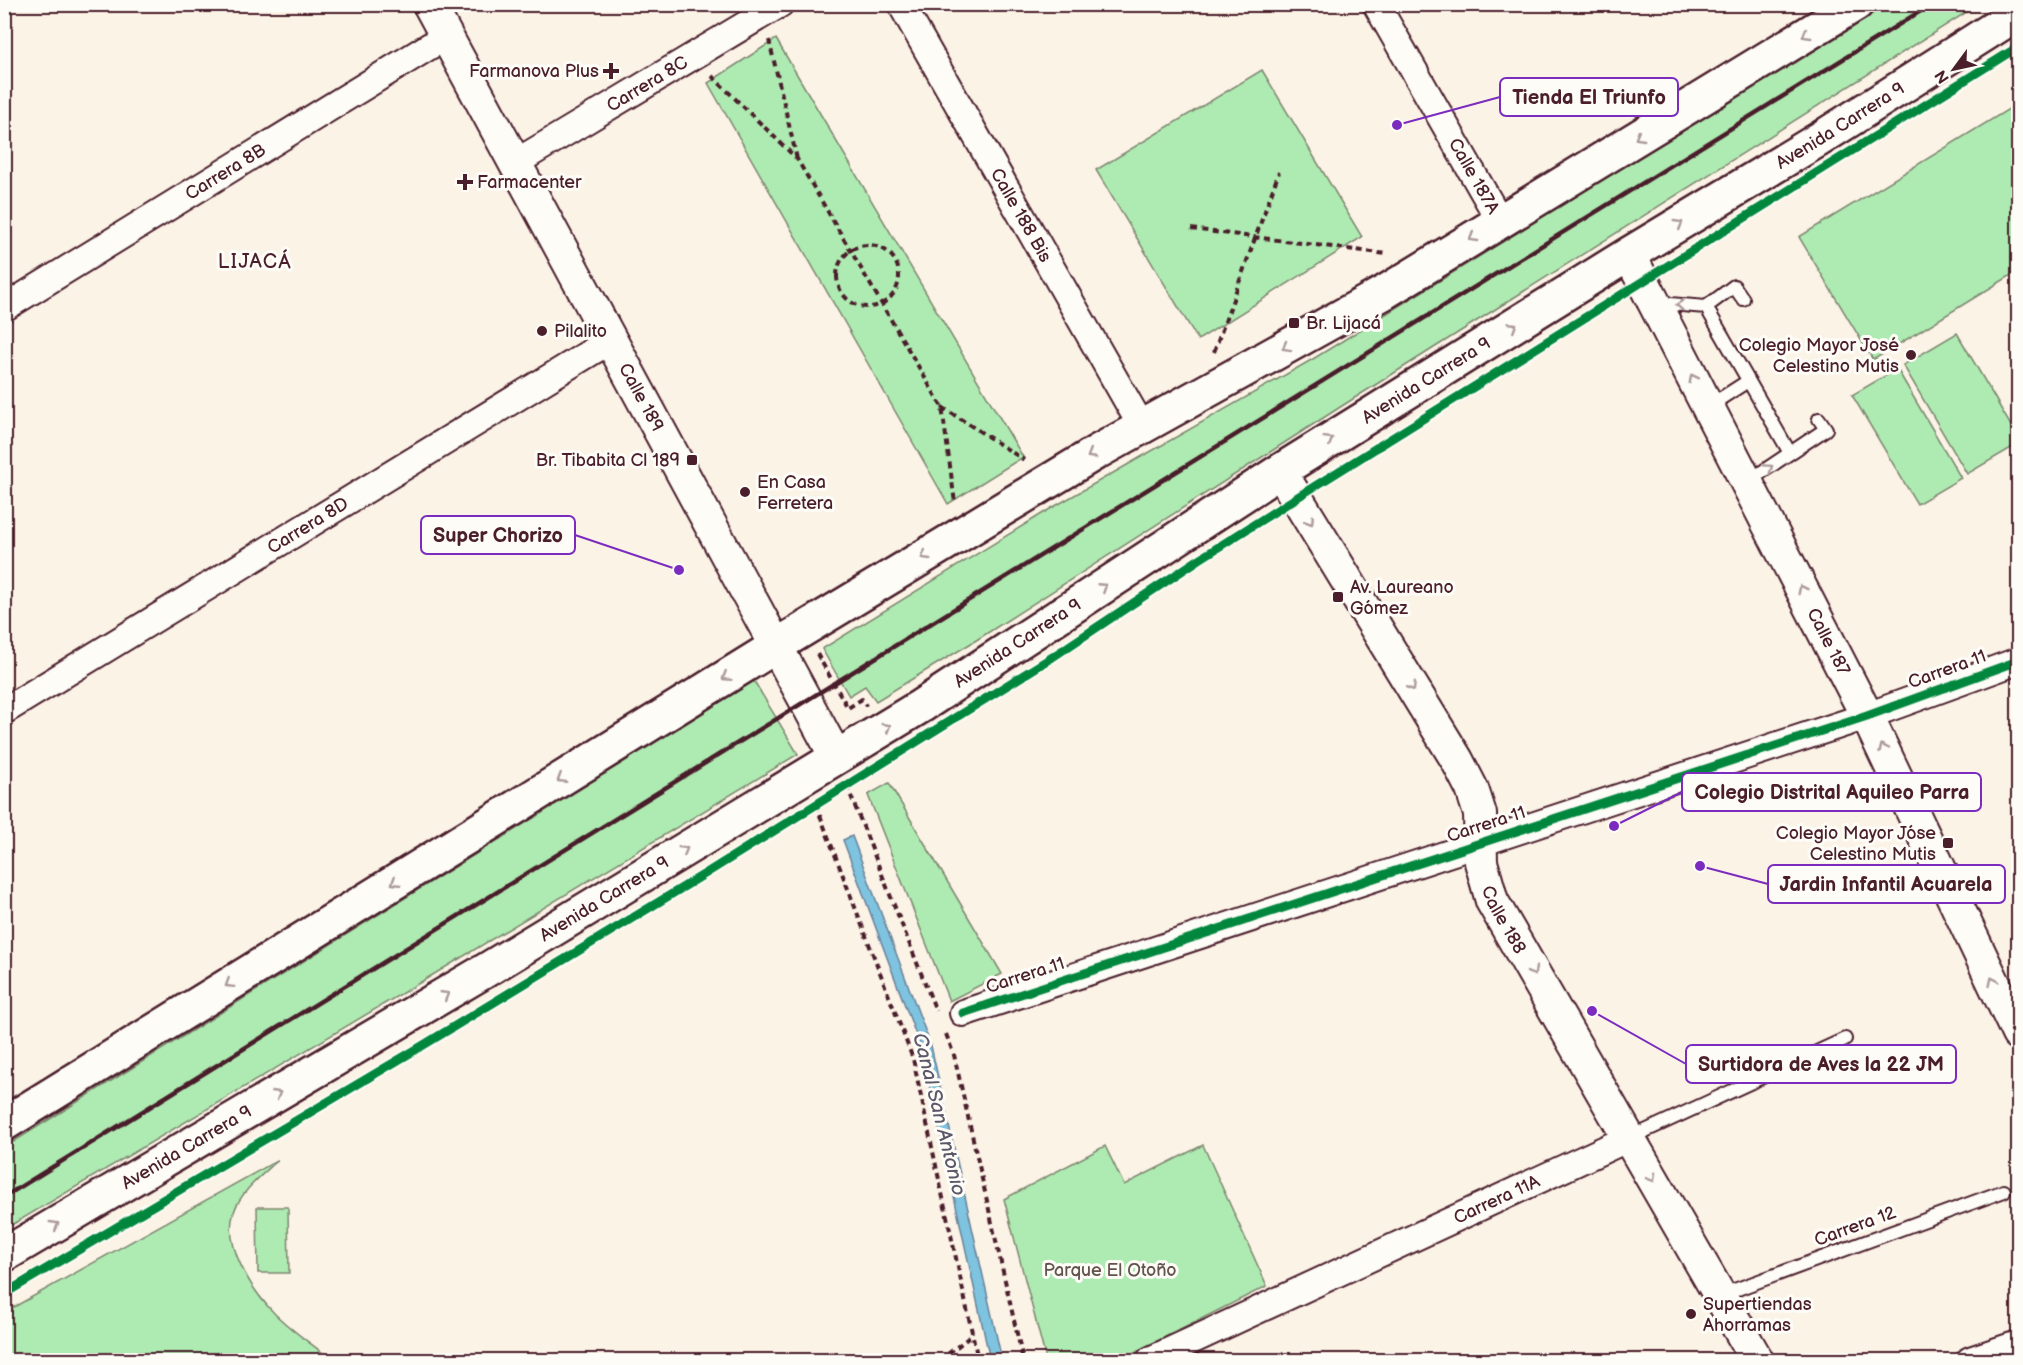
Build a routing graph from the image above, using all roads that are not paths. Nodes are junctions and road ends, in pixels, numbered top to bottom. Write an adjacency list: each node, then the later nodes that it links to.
1 (429, 4): 7 (street, Calle 189)
2 (901, 4): 19 (street, Calle 188 Bis)
3 (1376, 4): 9 (street, Calle 187A)
4 (1856, 4): 9 (main road, one-way to 9)
5 (772, 10): 8 (street, Carrera 8C)
6 (2019, 13): 10 (main road, Avenida Carrera 9, one-way to 6)
7 (446, 36): 8 (street, Calle 189); 14 (street, Carrera 8B)
8 (515, 163): 15 (street, Calle 189)
9 (1500, 222): 19 (main road, one-way to 19)
10 (1629, 254): 12 (street, Calle 187); 21 (main road, Avenida Carrera 9, one-way to 10)
11 (1743, 299): 13 (lane)
12 (1654, 302): 13 (lane, one-way to 12); 17 (street, Calle 187, one-way to 12)
13 (1706, 307): 16 (lane)
14 (4, 308)
15 (611, 340): 23 (street, Calle 189); 25 (street, Carrera 8D)
16 (1748, 381): 17 (lane); 20 (lane)
17 (1708, 406): 22 (street, Calle 187)
18 (1819, 419): 20 (lane)
19 (1142, 427): 23 (main road, one-way to 23)
20 (1790, 453): 22 (lane, one-way to 20)
21 (1280, 471): 27 (main road, Avenida Carrera 9, one-way to 21); 28 (street, Calle 188, one-way to 28)
22 (1747, 483): 26 (street, Calle 187, one-way to 22)
23 (776, 646): 27 (street, Calle 189); 32 (main road, one-way to 32)
24 (2019, 661): 26 (street, Carrera 11)
25 (4, 711)
26 (1867, 716): 28 (street, Carrera 11); 30 (street, Calle 187, one-way to 26)
27 (845, 778): 35 (main road, Avenida Carrera 9, one-way to 27)
28 (1481, 843): 29 (street, Carrera 11); 33 (street, Calle 188, one-way to 33)
29 (949, 1020)
30 (2019, 1034)
31 (1845, 1039): 33 (lane, Carrera 11A)
32 (6, 1120)
33 (1629, 1138): 36 (street, Calle 188, one-way to 36); 38 (street, Carrera 11A)
34 (2004, 1191): 36 (lane, Carrera 12)
35 (4, 1255)
36 (1720, 1295): 39 (street, Calle 188)
37 (2019, 1344): 40 (street)
38 (1150, 1360)
39 (1754, 1360)
40 (1970, 1360)

